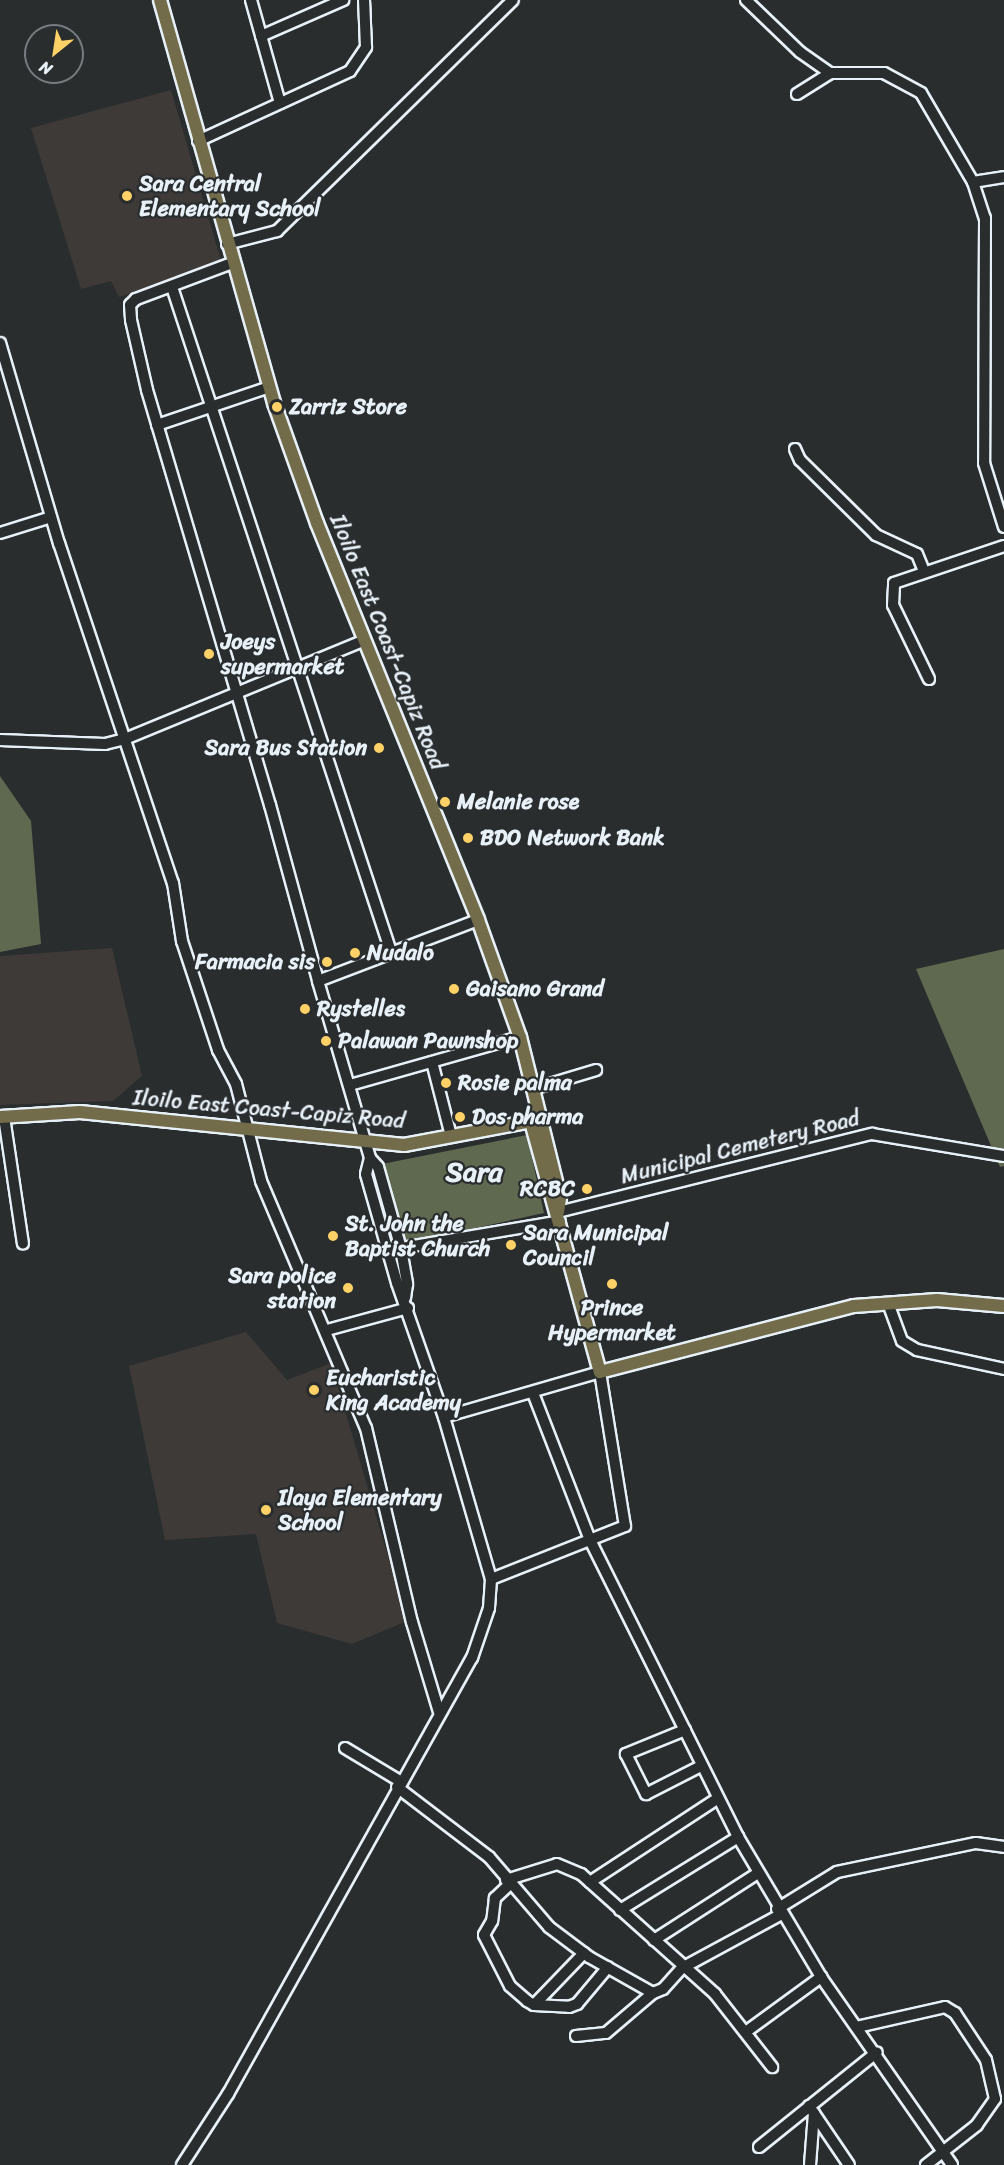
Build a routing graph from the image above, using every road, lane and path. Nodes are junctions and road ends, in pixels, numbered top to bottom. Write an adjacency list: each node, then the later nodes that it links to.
1 (160, 0): 11 (main road, Iloilo East Coast-Capiz Road)
2 (251, 0): 7 (street)
3 (344, 0): 7 (street)
4 (364, 0): 10 (street)
5 (513, 0): 14 (street)
6 (746, 0): 8 (street)
7 (261, 36): 10 (street)
8 (830, 73): 9 (street); 13 (street)
9 (797, 94)
10 (280, 103): 11 (street)
11 (198, 141): 14 (main road, Iloilo East Coast-Capiz Road)
12 (1004, 177): 13 (street)
13 (973, 182): 23 (street)
14 (227, 244): 15 (main road, Iloilo East Coast-Capiz Road)
15 (232, 263): 16 (street); 18 (main road, Iloilo East Coast-Capiz Road)
16 (172, 287): 19 (street); 20 (street)
17 (0, 343): 22 (street)
18 (269, 387): 19 (street); 27 (main road, Iloilo East Coast-Capiz Road)
19 (210, 408): 20 (street); 28 (street)
20 (157, 425): 30 (street)
21 (795, 449): 26 (street)
22 (51, 517): 24 (street); 31 (street)
23 (1004, 527)
24 (0, 532)
25 (1004, 546): 26 (street)
26 (924, 571): 29 (street)
27 (363, 640): 28 (street); 33 (main road, Iloilo East Coast-Capiz Road)
28 (296, 672): 30 (street); 34 (street)
29 (928, 679)
30 (237, 695): 31 (street); 35 (street)
31 (125, 738): 32 (street); 43 (street)
32 (0, 740)
33 (478, 920): 34 (street); 36 (main road, Iloilo East Coast-Capiz Road)
34 (391, 952): 35 (street)
35 (318, 981): 39 (street)
36 (520, 1037): 37 (street); 40 (main road, Iloilo East Coast-Capiz Road)
37 (432, 1062): 39 (street); 44 (street)
38 (596, 1070): 40 (street)
39 (351, 1085): 45 (street)
40 (533, 1089): 42 (main road, Iloilo East Coast-Capiz Road)
41 (2, 1117): 43 (main road, Iloilo East Coast-Capiz Road); 48 (street)
42 (535, 1121): 44 (main road, Iloilo East Coast-Capiz Road); 50 (main road)
43 (247, 1130): 45 (main road, Iloilo East Coast-Capiz Road); 57 (street)
44 (451, 1136): 45 (main road, Iloilo East Coast-Capiz Road)
45 (366, 1143): 47 (street)
46 (1004, 1156): 50 (street, Municipal Cemetery Road)
47 (370, 1158): 52 (street); 53 (street)
48 (12, 1163): 49 (street); 51 (street)
49 (0, 1169)
50 (559, 1217): 53 (street, Municipal Cemetery Road); 59 (main road)
51 (23, 1244)
52 (388, 1248): 53 (street, Municipal Cemetery Road); 54 (street)
53 (401, 1249): 54 (street)
54 (406, 1303): 57 (street); 61 (street)
55 (888, 1303): 56 (main road); 58 (street); 59 (main road)
56 (1004, 1306)
57 (327, 1330): 64 (street)
58 (1004, 1369)
59 (600, 1372): 60 (street); 62 (street)
60 (533, 1394): 61 (street); 62 (street)
61 (444, 1417): 63 (street)
62 (590, 1540): 63 (street); 65 (street)
63 (490, 1579): 64 (street)
64 (439, 1712): 68 (street)
65 (685, 1730): 67 (street); 67 (street)
66 (345, 1748): 68 (street)
67 (701, 1766): 69 (street)
68 (398, 1784): 73 (street); 92 (street)
69 (717, 1799): 70 (street); 74 (street)
70 (738, 1837): 72 (street); 75 (street)
71 (1004, 1848): 76 (street)
72 (758, 1873): 76 (street); 77 (street)
73 (508, 1882): 74 (street); 78 (street); 83 (street)
74 (590, 1882): 75 (street)
75 (620, 1910): 77 (street)
76 (779, 1912): 80 (street); 81 (street)
77 (654, 1940): 80 (street)
78 (584, 1953): 79 (street); 83 (street)
79 (608, 1967): 82 (street); 83 (street)
80 (682, 1968): 82 (street); 85 (street)
81 (820, 1977): 84 (street); 85 (street)
82 (653, 1993): 86 (street)
83 (534, 2006)
84 (857, 2027): 87 (street); 91 (street)
85 (747, 2031): 88 (street)
86 (576, 2036)
87 (877, 2052): 89 (street); 91 (street)
88 (772, 2067)
89 (811, 2109): 90 (street); 93 (street); 94 (street)
90 (759, 2147)
91 (944, 2153): 95 (street); 96 (street)
92 (182, 2165)
93 (810, 2165)
94 (849, 2165)
95 (926, 2165)
96 (952, 2165)

